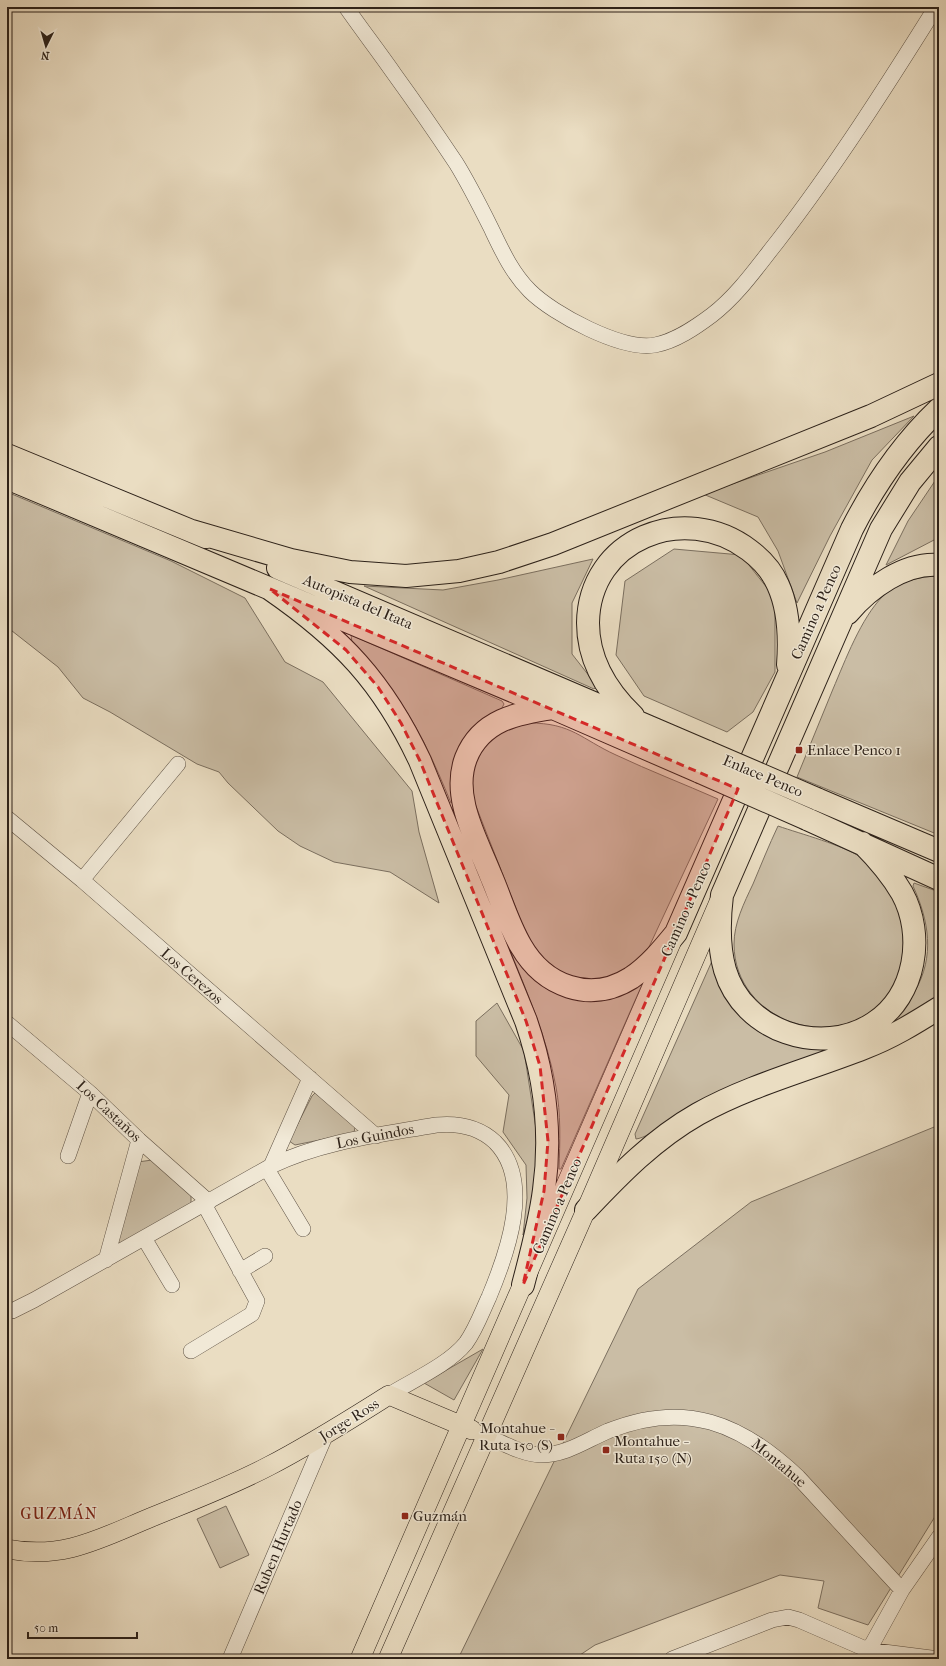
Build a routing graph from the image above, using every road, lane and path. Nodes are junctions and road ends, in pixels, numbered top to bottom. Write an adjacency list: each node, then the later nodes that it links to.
1 (346, 7): 2 (street)
2 (936, 7)
3 (939, 384): 8 (highway)
4 (939, 409): 12 (highway, Camino a Penco)
5 (939, 447): 11 (highway, Camino a Penco)
6 (7, 455): 8 (highway, Autopista del Itata)
7 (7, 478): 10 (highway, Autopista del Itata)
8 (192, 531): 14 (highway, Autopista del Itata)
9 (939, 565): 11 (highway)
10 (270, 588): 13 (highway, Autopista del Itata); 42 (highway)
11 (840, 623): 23 (highway, Camino a Penco)
12 (785, 682): 14 (highway); 24 (highway, Camino a Penco)
13 (553, 708): 17 (highway, Autopista del Itata); 24 (highway)
14 (639, 722): 15 (highway, Autopista del Itata)
15 (708, 752): 20 (highway, Enlace Penco, bridge)
16 (178, 764): 22 (street)
17 (700, 772): 19 (highway, Enlace Penco, bridge)
18 (7, 818): 22 (street, Los Cerezos)
19 (862, 843): 21 (highway, Enlace Penco); 23 (highway)
20 (939, 851)
21 (939, 879)
22 (82, 880): 27 (street, Los Cerezos)
23 (722, 895): 35 (main road, Camino a Penco)
24 (676, 932): 42 (main road, Camino a Penco)
25 (939, 1008): 35 (highway)
26 (7, 1023): 28 (street, Los Castaños)
27 (310, 1078): 30 (street, Los Cerezos); 33 (street)
28 (90, 1093): 31 (street, Los Castaños); 32 (street)
29 (482, 1132): 30 (street, Los Guindos); 45 (street, Jorge Ross)
30 (376, 1136): 33 (street, Los Guindos)
31 (139, 1140): 34 (street, Los Castaños); 39 (street)
32 (68, 1156)
33 (269, 1167): 34 (street, Los Guindos); 36 (street)
34 (207, 1203): 37 (street, Los Guindos); 40 (street)
35 (586, 1210): 48 (main road, Camino a Penco)
36 (303, 1229)
37 (144, 1238): 39 (street, Los Guindos); 41 (street)
38 (265, 1256): 40 (street)
39 (106, 1260): 43 (street, Los Guindos)
40 (240, 1271): 44 (street)
41 (172, 1285)
42 (523, 1285): 46 (main road, Camino a Penco)
43 (7, 1311)
44 (191, 1351)
45 (388, 1395): 46 (main road); 47 (main road, Jorge Ross)
46 (461, 1425): 48 (main road); 54 (main road, Camino a Penco)
47 (326, 1434): 50 (main road, Jorge Ross); 53 (street, Ruben Hurtado)
48 (486, 1436): 51 (street, Montahue); 55 (main road, Camino a Penco)
49 (939, 1537): 51 (street)
50 (7, 1549)
51 (902, 1590): 52 (street)
52 (866, 1654): 56 (street); 57 (street)
53 (230, 1659)
54 (360, 1659)
55 (388, 1659)
56 (672, 1659)
57 (939, 1659)

